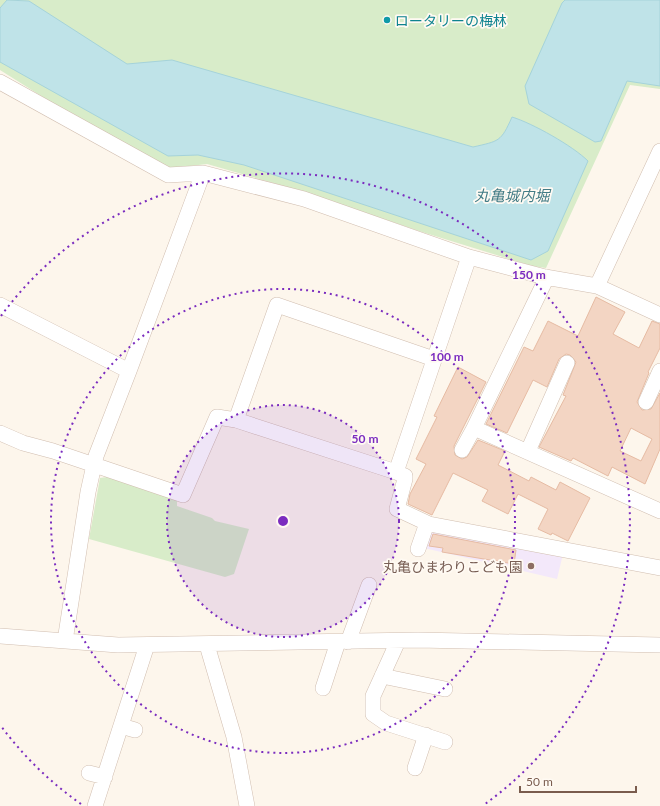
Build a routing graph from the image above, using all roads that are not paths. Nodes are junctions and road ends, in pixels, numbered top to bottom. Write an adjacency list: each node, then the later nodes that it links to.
1 (0, 82): 3 (street)
2 (660, 151): 6 (street)
3 (203, 173): 4 (street); 11 (street)
4 (469, 257): 5 (street); 9 (street)
5 (547, 278): 6 (street); 15 (street)
6 (597, 286): 8 (street)
7 (0, 305): 11 (street)
8 (660, 315)
9 (434, 359): 14 (street); 20 (street)
10 (567, 363): 18 (street)
11 (129, 371): 19 (street)
12 (660, 371): 13 (street)
13 (646, 402)
14 (236, 420): 19 (street); 20 (street)
15 (474, 428): 17 (street); 18 (street)
16 (0, 433): 19 (street)
17 (462, 450)
18 (528, 452): 21 (street)
19 (94, 465): 27 (street)
20 (396, 472): 22 (street)
21 (660, 511)
22 (427, 523): 23 (street); 24 (street)
23 (418, 549)
24 (660, 568)
25 (369, 585): 29 (street)
26 (0, 636): 27 (street)
27 (64, 641): 30 (street)
28 (398, 641): 29 (street); 32 (street); 33 (street)
29 (343, 642): 31 (street); 34 (street)
30 (147, 645): 31 (street); 40 (street)
31 (207, 645): 42 (street)
32 (660, 645)
33 (382, 676): 35 (street); 36 (street)
34 (323, 688)
35 (445, 689)
36 (426, 736): 37 (street); 38 (street)
37 (446, 742)
38 (415, 768)
39 (89, 773): 40 (street)
40 (104, 777): 41 (street)
41 (95, 806)
42 (246, 806)

